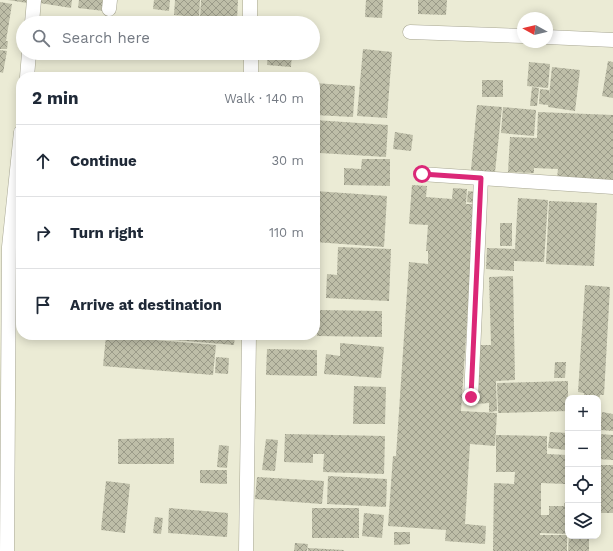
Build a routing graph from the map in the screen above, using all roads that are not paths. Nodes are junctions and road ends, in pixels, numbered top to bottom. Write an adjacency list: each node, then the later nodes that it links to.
1 (34, 0): 3 (street)
2 (250, 0): 4 (street)
3 (33, 16)
4 (250, 16)
5 (410, 32): 6 (street)
6 (517, 36)
7 (553, 37): 8 (street)
8 (613, 40)
9 (28, 60): 11 (street)
10 (251, 60): 12 (street)
11 (27, 72)
12 (251, 72)
13 (422, 174): 14 (street)
14 (481, 178): 16 (street); 18 (street)
15 (16, 180): 19 (street)
16 (613, 187)
17 (249, 340): 20 (street)
18 (471, 397)
19 (7, 551)
20 (246, 551)

